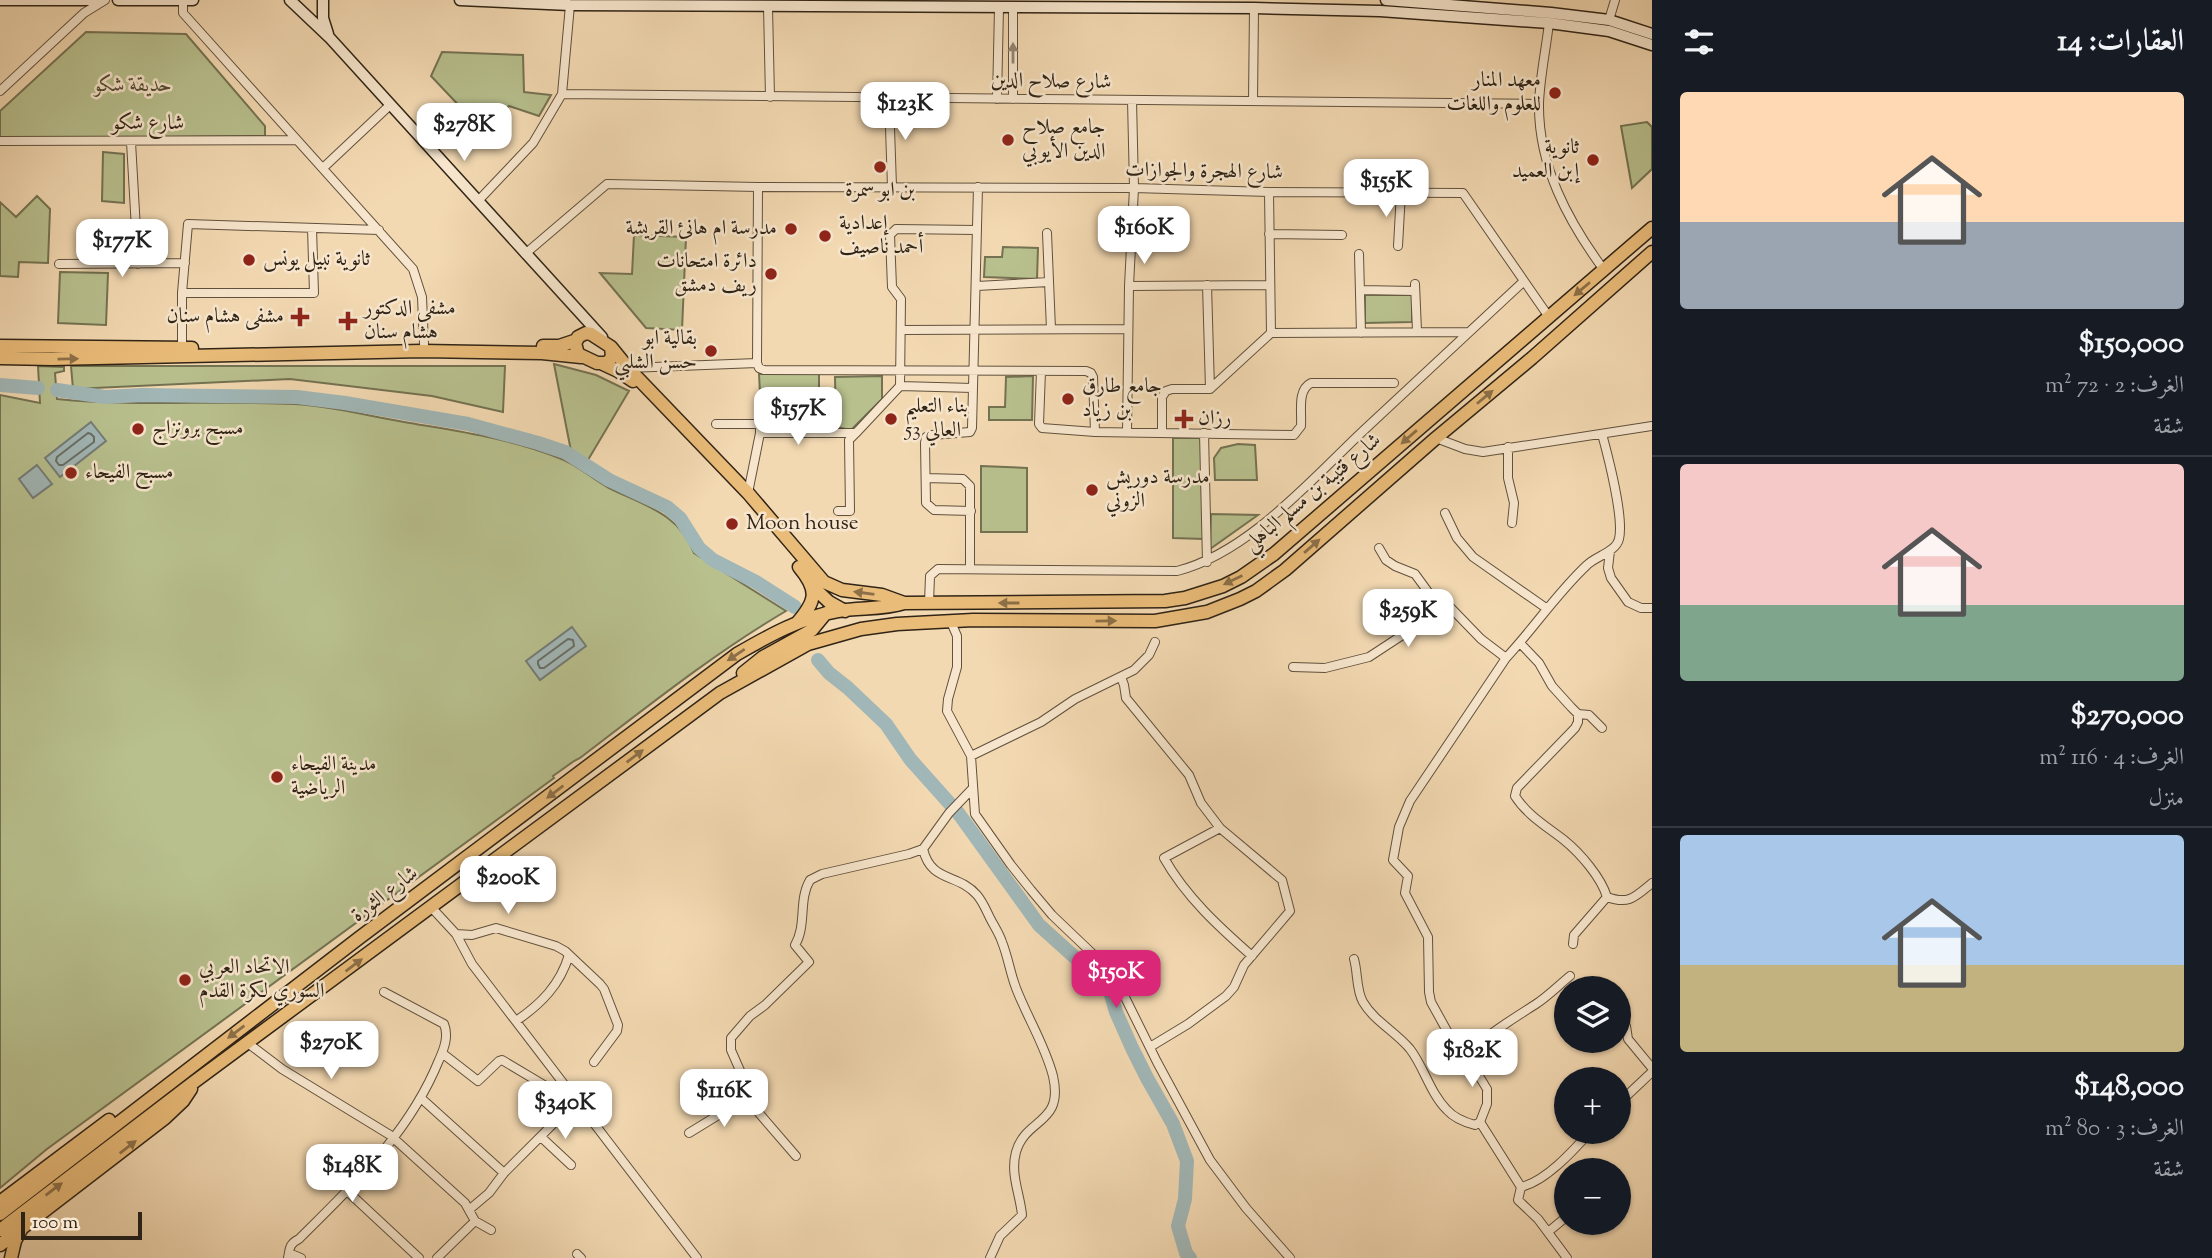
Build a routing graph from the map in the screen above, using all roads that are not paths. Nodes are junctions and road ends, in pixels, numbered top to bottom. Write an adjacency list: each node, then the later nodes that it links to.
1 (2, 0): 2 (main road)
2 (93, 0)
3 (105, 0): 22 (street)
4 (118, 0): 5 (main road)
5 (183, 0): 6 (main road); 32 (street)
6 (193, 0)
7 (290, 0): 20 (main road)
8 (323, 0): 20 (main road)
9 (460, 0): 12 (main road)
10 (1386, 0): 17 (main road)
11 (1615, 0): 17 (street)
12 (570, 5): 13 (main road); 23 (street)
13 (768, 7): 14 (main road); 24 (street)
14 (999, 8): 15 (main road); 26 (street)
15 (1013, 8): 16 (main road); 27 (street, one-way to 15)
16 (1254, 8): 18 (main road); 29 (street)
17 (1609, 20): 19 (main road)
18 (1549, 23): 21 (main road); 30 (street)
19 (1652, 34)
20 (329, 37): 31 (main road)
21 (1652, 45)
22 (0, 91)
23 (562, 94): 24 (street, شارع صلاح الدين); 42 (street)
24 (770, 97): 25 (street, شارع صلاح الدين)
25 (889, 98): 26 (street, شارع صلاح الدين); 37 (street)
26 (997, 99): 27 (street, شارع صلاح الدين)
27 (1013, 99): 28 (street, شارع صلاح الدين)
28 (1132, 100): 29 (street, شارع صلاح الدين); 39 (street)
29 (1253, 101): 30 (street, شارع صلاح الدين)
30 (1539, 104): 57 (street)
31 (390, 105): 35 (street); 42 (main road)
32 (297, 140): 34 (street, شارع شكو); 35 (street)
33 (0, 141): 34 (street, شارع شكو)
34 (131, 142): 56 (street)
35 (323, 168): 45 (street)
36 (758, 187): 37 (street, شارع الهجرة والجوازات); 52 (street, شارع الهجرة والجوازات); 83 (street)
37 (892, 187): 38 (street, شارع الهجرة والجوازات)
38 (978, 187): 39 (street, شارع الهجرة والجوازات); 46 (street)
39 (1133, 188): 40 (street, شارع الهجرة والجوازات); 63 (street)
40 (1269, 192): 41 (street, شارع الهجرة والجوازات); 48 (street)
41 (1401, 192): 50 (street); 59 (street, شارع الهجرة والجوازات)
42 (478, 201): 52 (main road)
43 (312, 228): 45 (street); 54 (street); 65 (street)
44 (1652, 229): 57 (main road, شارع قتيبة بن مسلم الباهلي)
45 (379, 230): 77 (street)
46 (977, 230): 62 (street); 70 (street)
47 (1047, 233): 58 (street)
48 (1269, 234): 49 (street); 61 (street)
49 (1342, 235)
50 (1398, 246)
51 (1652, 252): 102 (main road, شارع قتيبة بن مسلم الباهلي, one-way to 51)
52 (525, 254): 66 (main road)
53 (1359, 254): 64 (street)
54 (185, 263): 56 (street); 65 (street)
55 (59, 264): 56 (street)
56 (138, 264)
57 (1604, 270): 67 (main road, شارع قتيبة بن مسلم الباهلي, one-way to 67)
58 (1049, 282): 62 (street); 69 (street)
59 (1524, 282): 67 (street, شارع الهجرة والجوازات); 73 (street)
60 (1207, 285): 61 (street); 63 (street); 92 (street)
61 (1269, 285): 75 (street)
62 (977, 286): 68 (street)
63 (1129, 286): 71 (street)
64 (1360, 290): 72 (street); 74 (street)
65 (182, 293): 80 (street)
66 (576, 310): 76 (main road); 78 (main road)
67 (1549, 317): 117 (main road, شارع قتيبة بن مسلم الباهلي, one-way to 117)
68 (974, 329): 69 (street); 70 (street); 87 (street)
69 (1051, 329): 71 (street)
70 (901, 330): 86 (street)
71 (1128, 330): 96 (street)
72 (1417, 331): 73 (street); 74 (street)
73 (1469, 332): 112 (street)
74 (1360, 333): 75 (street)
75 (1271, 334): 92 (street)
76 (577, 338): 77 (main road); 78 (main road); 81 (main road)
77 (424, 344): 80 (main road)
78 (610, 345): 84 (main road); 85 (main road)
79 (0, 346): 80 (main road)
80 (182, 348)
81 (581, 357): 82 (main road, one-way to 81); 84 (main road)
82 (0, 358)
83 (757, 363): 85 (street); 86 (street)
84 (603, 364): 114 (main road)
85 (628, 368): 105 (main road)
86 (901, 370): 87 (street); 90 (street)
87 (973, 371): 88 (street); 91 (street)
88 (1041, 371): 95 (street); 95 (street)
89 (1394, 383): 100 (street)
90 (901, 386): 91 (street); 98 (street)
91 (973, 388): 104 (street)
92 (1210, 389): 99 (street)
93 (716, 424): 97 (street)
94 (1652, 426): 101 (street)
95 (1095, 432): 96 (street)
96 (1127, 432): 99 (street)
97 (760, 433): 98 (street); 105 (street)
98 (856, 433): 106 (street)
99 (1162, 433): 100 (street)
100 (1204, 433): 112 (street)
101 (1602, 434): 103 (street); 111 (street)
102 (1436, 438): 103 (street); 122 (main road, شارع قتيبة بن مسلم الباهلي, one-way to 102)
103 (1508, 447): 109 (street)
104 (926, 478): 107 (street); 107 (street)
105 (748, 493): 114 (main road)
106 (838, 511)
107 (971, 511): 113 (street)
108 (1445, 513): 119 (street)
109 (1512, 523)
110 (1379, 548): 115 (street)
111 (1610, 551): 119 (street); 120 (street)
112 (1207, 562): 113 (street)
113 (970, 569): 117 (street)
114 (818, 584): 116 (main road, one-way to 114); 118 (main road); 124 (main road)
115 (1434, 600): 128 (street); 129 (street)
116 (904, 603): 117 (main road, شارع قتيبة بن مسلم الباهلي); 121 (main road, شارع قتيبة بن مسلم الباهلي)
117 (929, 603)
118 (827, 607): 121 (main road); 124 (main road, شارع الثورة); 131 (main road)
119 (1546, 608): 127 (street)
120 (1652, 608)
121 (842, 610): 122 (main road)
122 (1002, 620): 123 (main road, شارع قتيبة بن مسلم الباهلي)
123 (951, 622): 125 (main road, شارع قتيبة بن مسلم الباهلي); 134 (street)
124 (797, 624): 155 (main road, شارع الثورة, one-way to 155)
125 (843, 632): 131 (main road, شارع الثورة)
126 (1155, 642): 130 (street)
127 (1520, 643): 128 (street); 132 (street)
128 (1506, 658): 153 (street)
129 (1293, 667)
130 (1121, 677): 134 (street); 136 (street)
131 (720, 693): 140 (main road, شارع الثورة, one-way to 131)
132 (1578, 714): 133 (street); 139 (street)
133 (1602, 728)
134 (971, 757): 135 (street)
135 (973, 788): 137 (street); 151 (street)
136 (1220, 828): 144 (street); 144 (street)
137 (923, 849): 159 (street); 188 (street)
138 (1652, 883): 139 (street)
139 (1606, 897): 142 (street)
140 (431, 907): 141 (street); 150 (main road, شارع الثورة, one-way to 140)
141 (456, 934): 143 (street); 148 (street)
142 (1573, 944)
143 (569, 955): 148 (street); 154 (street)
144 (1252, 956): 151 (street)
145 (1354, 959): 162 (street)
146 (1554, 990): 153 (street)
147 (384, 992): 152 (street)
148 (516, 1021): 161 (street)
149 (1631, 1043): 156 (street)
150 (249, 1044): 157 (main road, شارع الثورة); 165 (street)
151 (1150, 1046): 189 (street)
152 (442, 1053): 160 (street); 161 (street)
153 (1468, 1058): 162 (street)
154 (594, 1062)
155 (191, 1067): 172 (main road); 174 (main road, شارع الثورة)
156 (1652, 1070): 158 (street)
157 (194, 1082): 177 (main road, one-way to 157); 178 (main road, شارع الثورة, one-way to 157)
158 (1631, 1091)
159 (746, 1098): 163 (street); 167 (street)
160 (422, 1099): 165 (street); 169 (street)
161 (570, 1101): 164 (street); 187 (street)
162 (1480, 1122): 170 (street)
163 (689, 1133)
164 (541, 1137): 168 (street); 169 (street)
165 (395, 1139): 171 (street); 173 (street)
166 (1577, 1144): 170 (street)
167 (796, 1156)
168 (571, 1166)
169 (504, 1173): 173 (street)
170 (1521, 1187): 180 (street)
171 (346, 1190): 182 (street); 185 (street)
172 (0, 1202)
173 (470, 1209): 175 (street)
174 (0, 1214)
175 (475, 1221): 179 (street); 186 (street)
176 (1554, 1226): 180 (street)
177 (22, 1228): 181 (main road); 183 (main road)
178 (0, 1230)
179 (491, 1230)
180 (1548, 1231): 190 (street)
181 (0, 1245)
182 (288, 1255): 184 (street)
183 (11, 1258)
184 (300, 1258)
185 (419, 1258)
186 (437, 1258)
187 (697, 1258)
188 (990, 1258)
189 (1290, 1258)
190 (1567, 1258)

